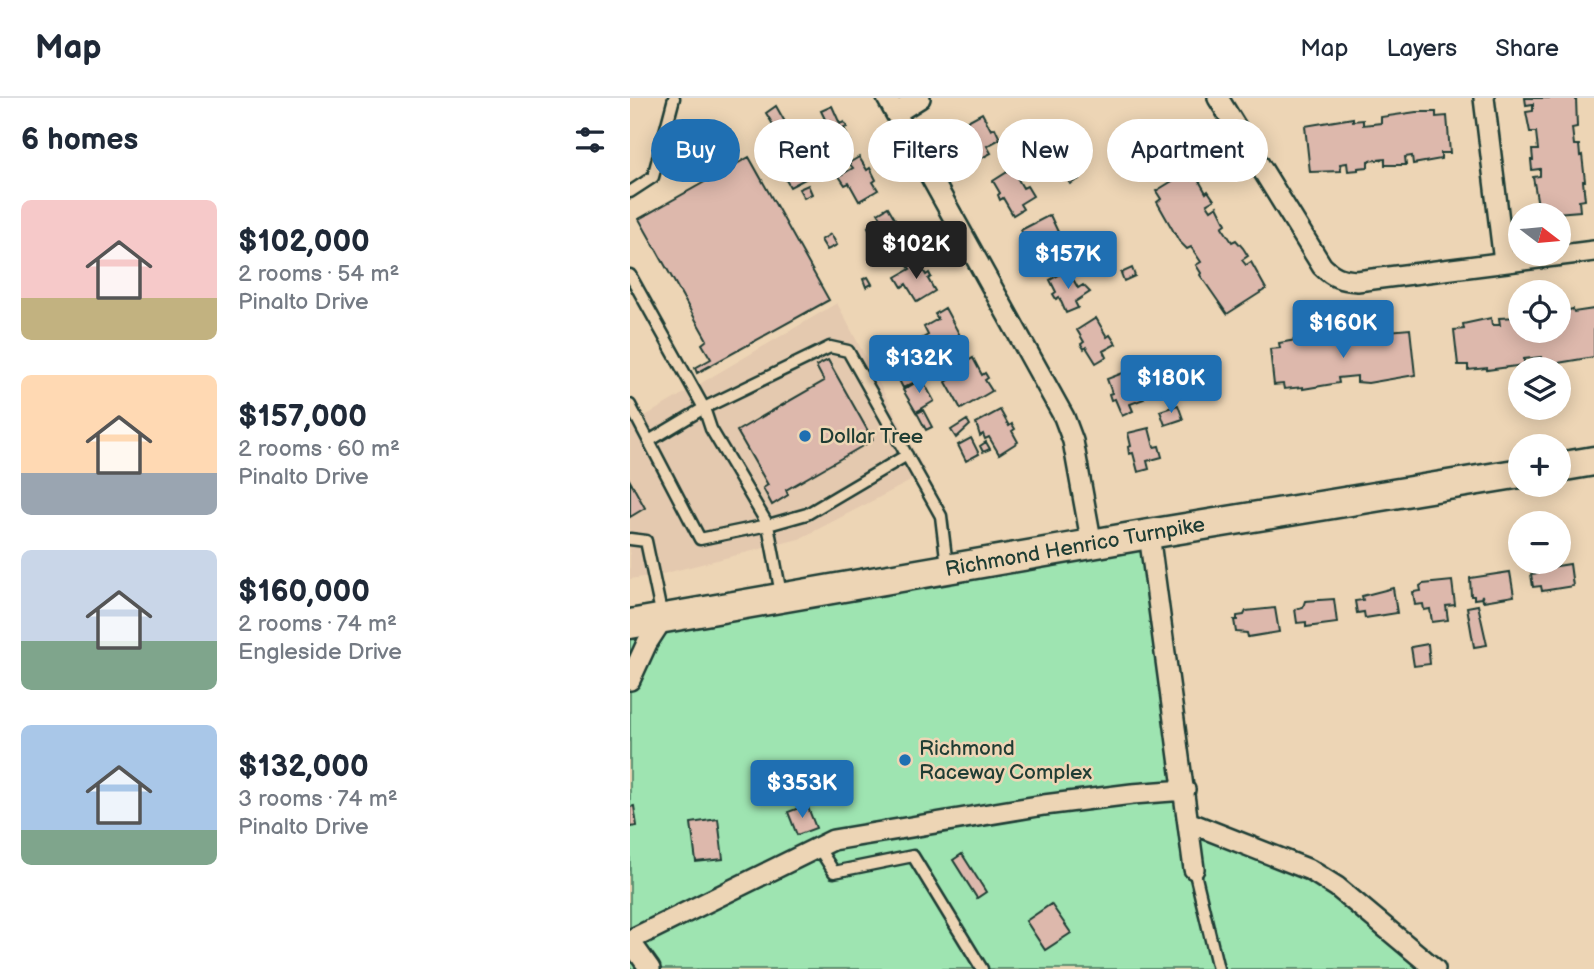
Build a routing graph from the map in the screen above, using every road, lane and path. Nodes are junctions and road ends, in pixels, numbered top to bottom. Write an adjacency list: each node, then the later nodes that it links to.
1 (674, 98): 6 (lane)
2 (920, 98): 5 (street)
3 (1218, 98): 8 (street)
4 (1484, 98): 8 (street)
5 (891, 106): 20 (street)
6 (630, 192)
7 (1594, 251): 8 (street)
8 (1504, 262)
9 (630, 275): 11 (lane)
10 (630, 405): 12 (lane)
11 (704, 408): 12 (lane); 13 (lane); 17 (lane)
12 (649, 440): 17 (lane)
13 (907, 455): 17 (lane); 21 (lane)
14 (1594, 461): 15 (main road)
15 (1571, 465)
16 (1508, 475): 18 (main road, Richmond Henrico Turnpike)
17 (768, 525): 22 (lane)
18 (1149, 534): 20 (main road, Richmond Henrico Turnpike); 26 (street)
19 (630, 539): 23 (lane)
20 (1092, 544): 21 (main road, Richmond Henrico Turnpike)
21 (948, 570): 22 (main road, Richmond Henrico Turnpike)
22 (782, 599): 23 (main road, Richmond Henrico Turnpike)
23 (662, 620): 24 (main road, Richmond Henrico Turnpike); 25 (street)
24 (630, 624)
25 (630, 680)
26 (1185, 790): 27 (street); 28 (street)
27 (1188, 822): 29 (street); 34 (street)
28 (818, 847): 30 (street); 32 (lane)
29 (1194, 869): 33 (lane)
30 (630, 941): 31 (street)
31 (650, 969)
32 (982, 969)
33 (1217, 969)
34 (1434, 969)

